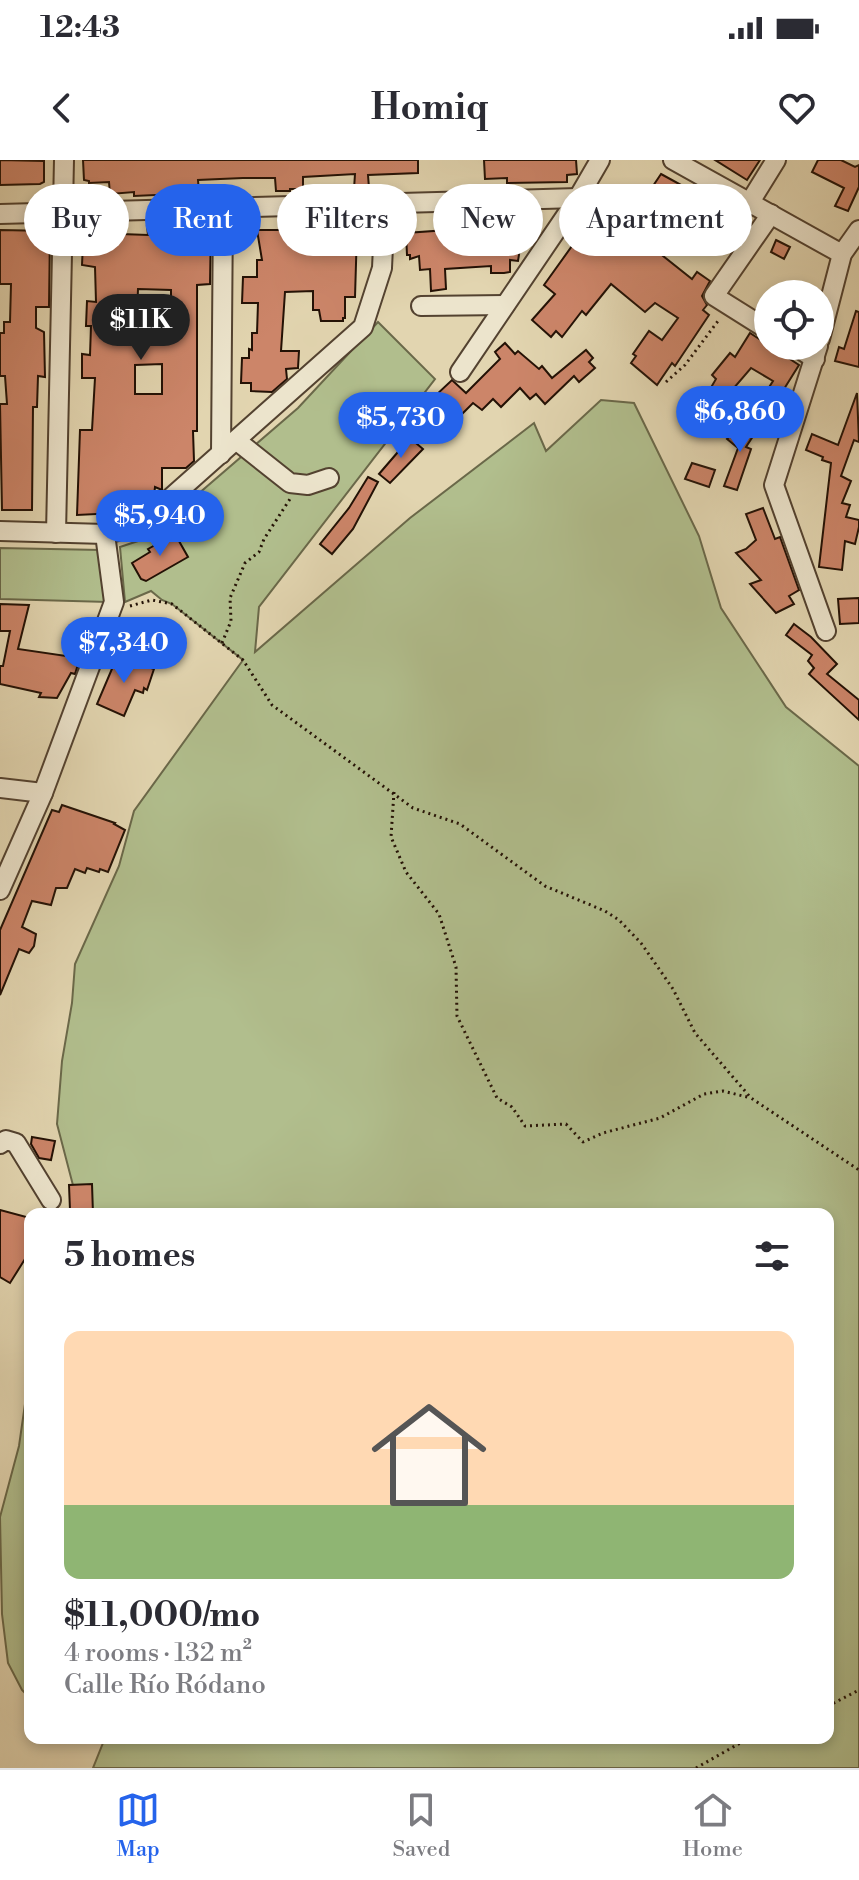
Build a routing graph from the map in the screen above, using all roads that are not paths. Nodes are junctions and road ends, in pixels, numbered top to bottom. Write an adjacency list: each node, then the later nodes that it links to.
1 (64, 160): 5 (street)
2 (600, 160): 6 (street)
3 (673, 160): 7 (street)
4 (776, 160): 9 (street)
5 (64, 184)
6 (586, 184)
7 (717, 184)
8 (559, 199): 10 (street)
9 (752, 199)
10 (417, 203)
11 (752, 203): 14 (street)
12 (24, 213): 13 (street)
13 (0, 214)
14 (771, 214): 17 (street); 24 (street)
15 (559, 226): 22 (street)
16 (859, 230): 17 (street)
17 (842, 254): 21 (street)
18 (64, 256): 31 (street)
19 (223, 256): 28 (street)
20 (383, 256): 27 (street)
21 (834, 285)
22 (505, 305): 23 (street); 26 (street)
23 (421, 306)
24 (754, 321)
25 (814, 360): 33 (street)
26 (460, 372)
27 (237, 441): 28 (street); 29 (street)
28 (221, 454): 32 (street)
29 (329, 478)
30 (0, 531): 31 (street)
31 (56, 533): 32 (street)
32 (105, 534): 35 (street)
33 (826, 631)
34 (0, 788): 35 (street)
35 (43, 793): 36 (street)
36 (0, 890)
37 (3, 1142): 38 (street)
38 (51, 1200)

